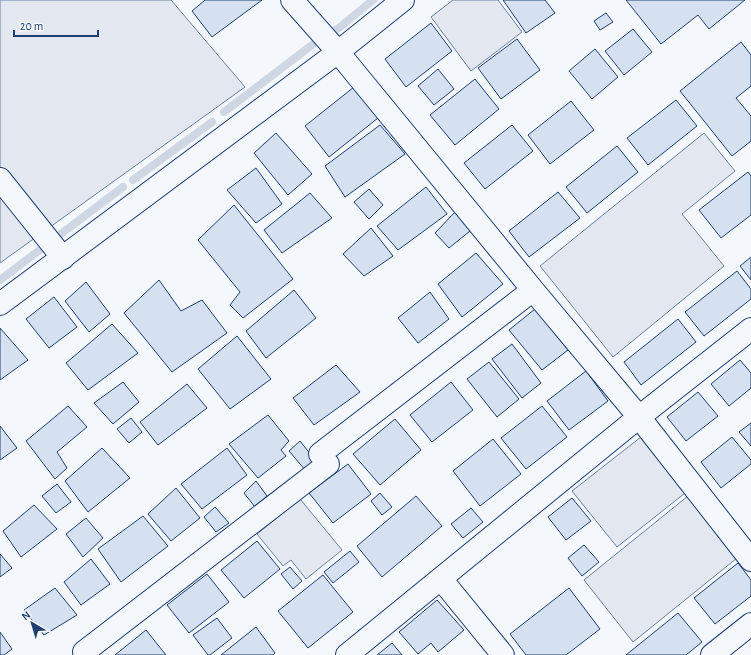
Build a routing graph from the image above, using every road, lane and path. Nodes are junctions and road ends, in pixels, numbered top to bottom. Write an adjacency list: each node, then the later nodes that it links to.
1 (292, 0): 3 (street)
2 (403, 0): 3 (street)
3 (335, 49): 5 (street); 6 (street)
4 (0, 180): 5 (street)
5 (54, 247): 7 (street)
6 (533, 290): 9 (street); 13 (street)
7 (0, 304)
8 (751, 329): 9 (street)
9 (639, 417): 10 (street); 11 (street)
10 (751, 560)
11 (441, 579): 14 (street); 15 (street)
12 (751, 624): 16 (street)
13 (84, 652)
14 (347, 655)
15 (502, 655)
16 (712, 655)

